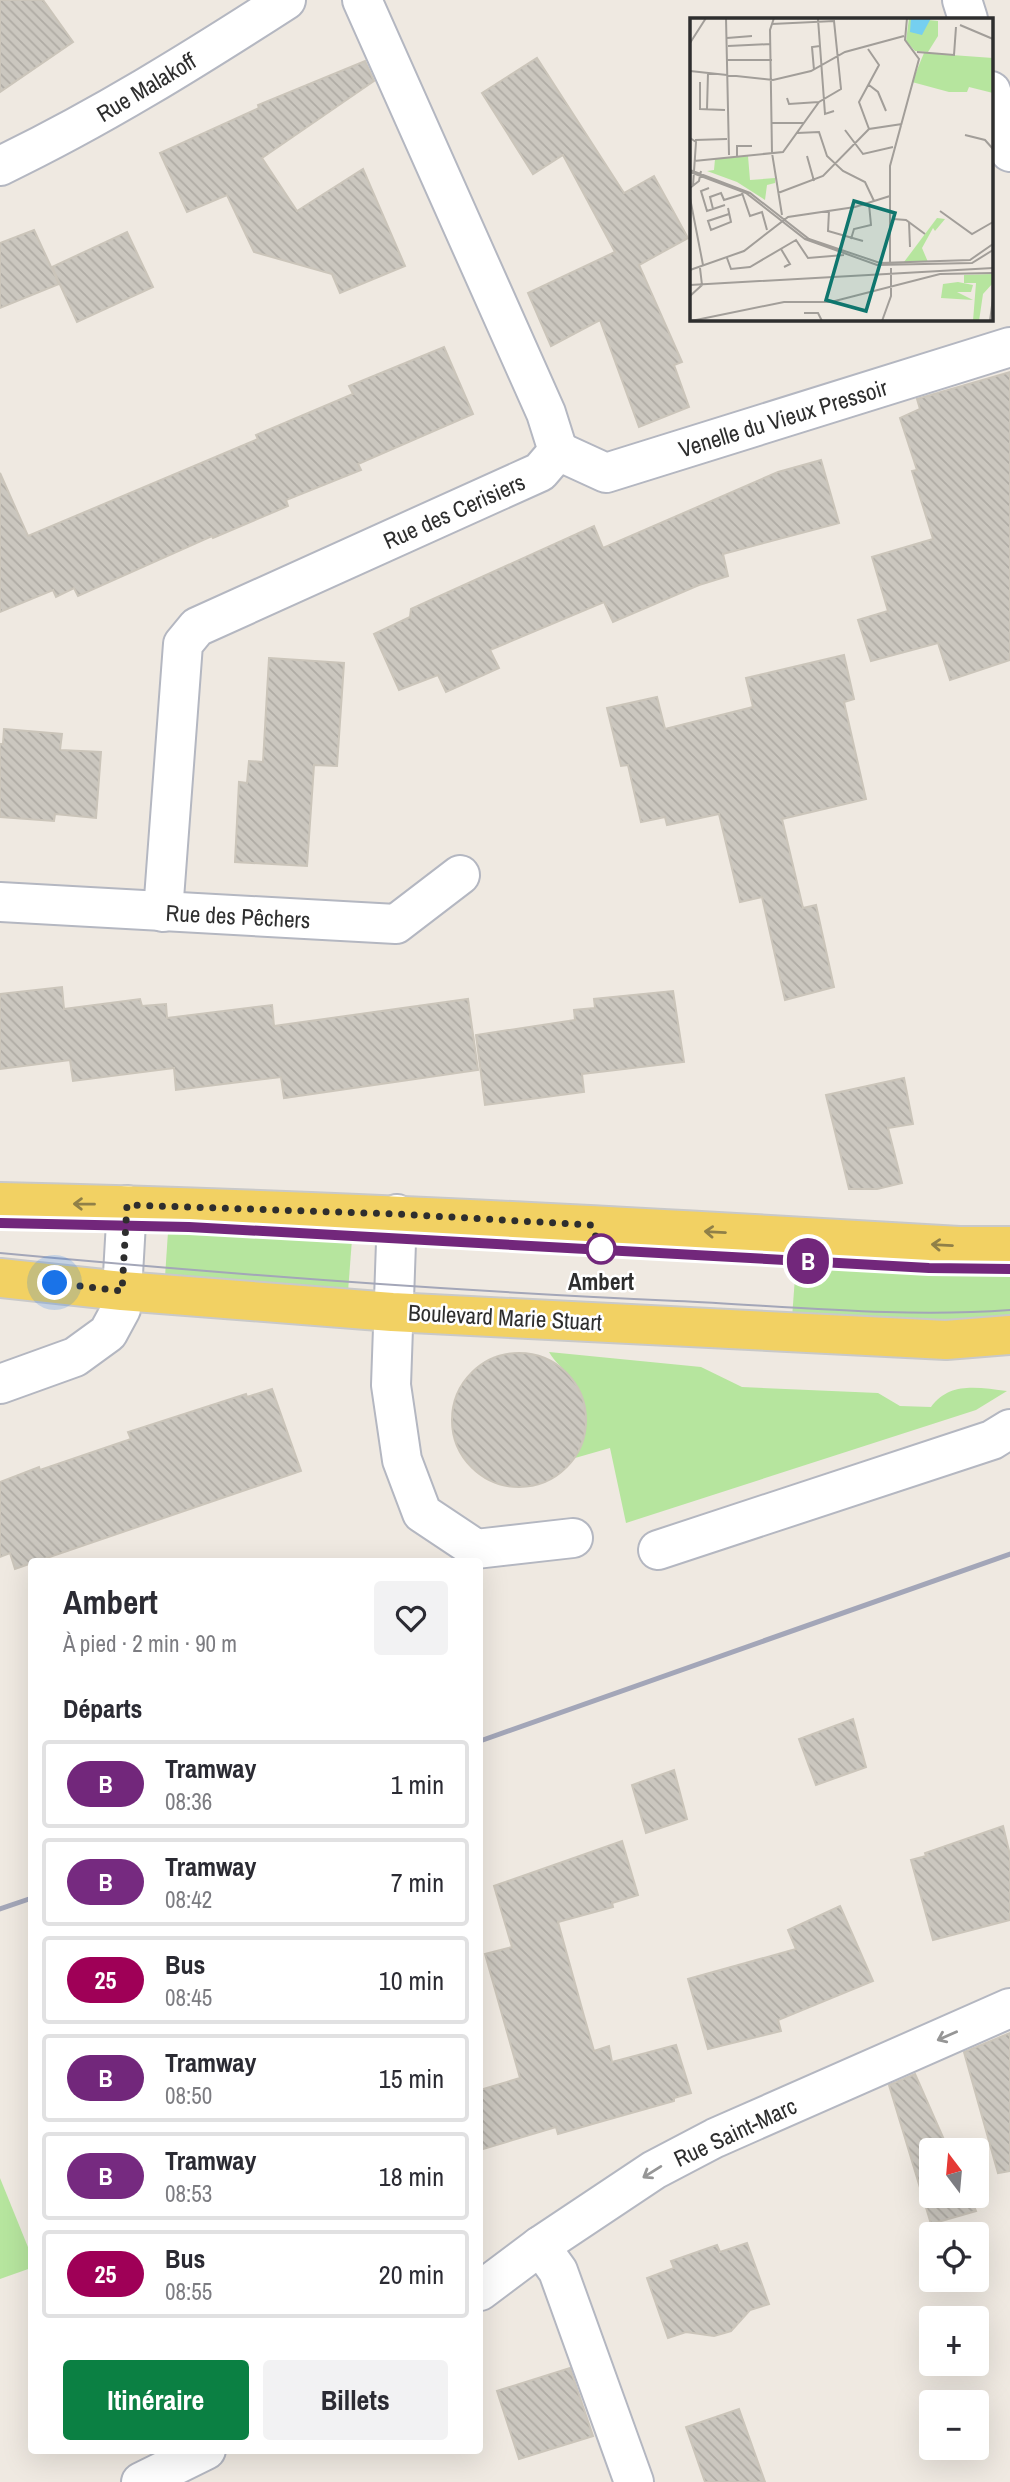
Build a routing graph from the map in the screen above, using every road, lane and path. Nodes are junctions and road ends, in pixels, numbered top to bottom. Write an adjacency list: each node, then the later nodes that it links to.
1 (286, 0): 7 (street, Rue Malakoff)
2 (362, 0): 9 (street)
3 (961, 0): 4 (street)
4 (968, 18)
5 (992, 94): 6 (street)
6 (1010, 151)
7 (0, 166)
8 (1010, 347): 9 (street, Venelle du Vieux Pressoir)
9 (558, 451): 12 (street, Rue des Cerisiers)
10 (460, 875): 12 (street, Rue des Pêchers)
11 (0, 902): 12 (street, Rue des Pêchers)
12 (163, 912)
13 (0, 1202): 14 (main road, one-way to 13)
14 (127, 1205): 15 (main road); 18 (street)
15 (397, 1214): 16 (main road, one-way to 15); 19 (street)
16 (1010, 1246)
17 (0, 1279): 18 (main road, Boulevard Marie Stuart)
18 (122, 1291): 19 (main road, Boulevard Marie Stuart); 21 (street)
19 (392, 1311): 20 (main road, Boulevard Marie Stuart); 23 (street)
20 (1010, 1335)
21 (0, 1384)
22 (1010, 1429): 24 (street)
23 (573, 1538)
24 (658, 1550)
25 (1010, 2008): 26 (street, Rue Saint-Marc, one-way to 26)
26 (540, 2246): 27 (street, Rue Saint-Marc); 30 (street)
27 (483, 2287)
28 (198, 2454): 29 (street)
29 (141, 2482)
30 (634, 2482)

